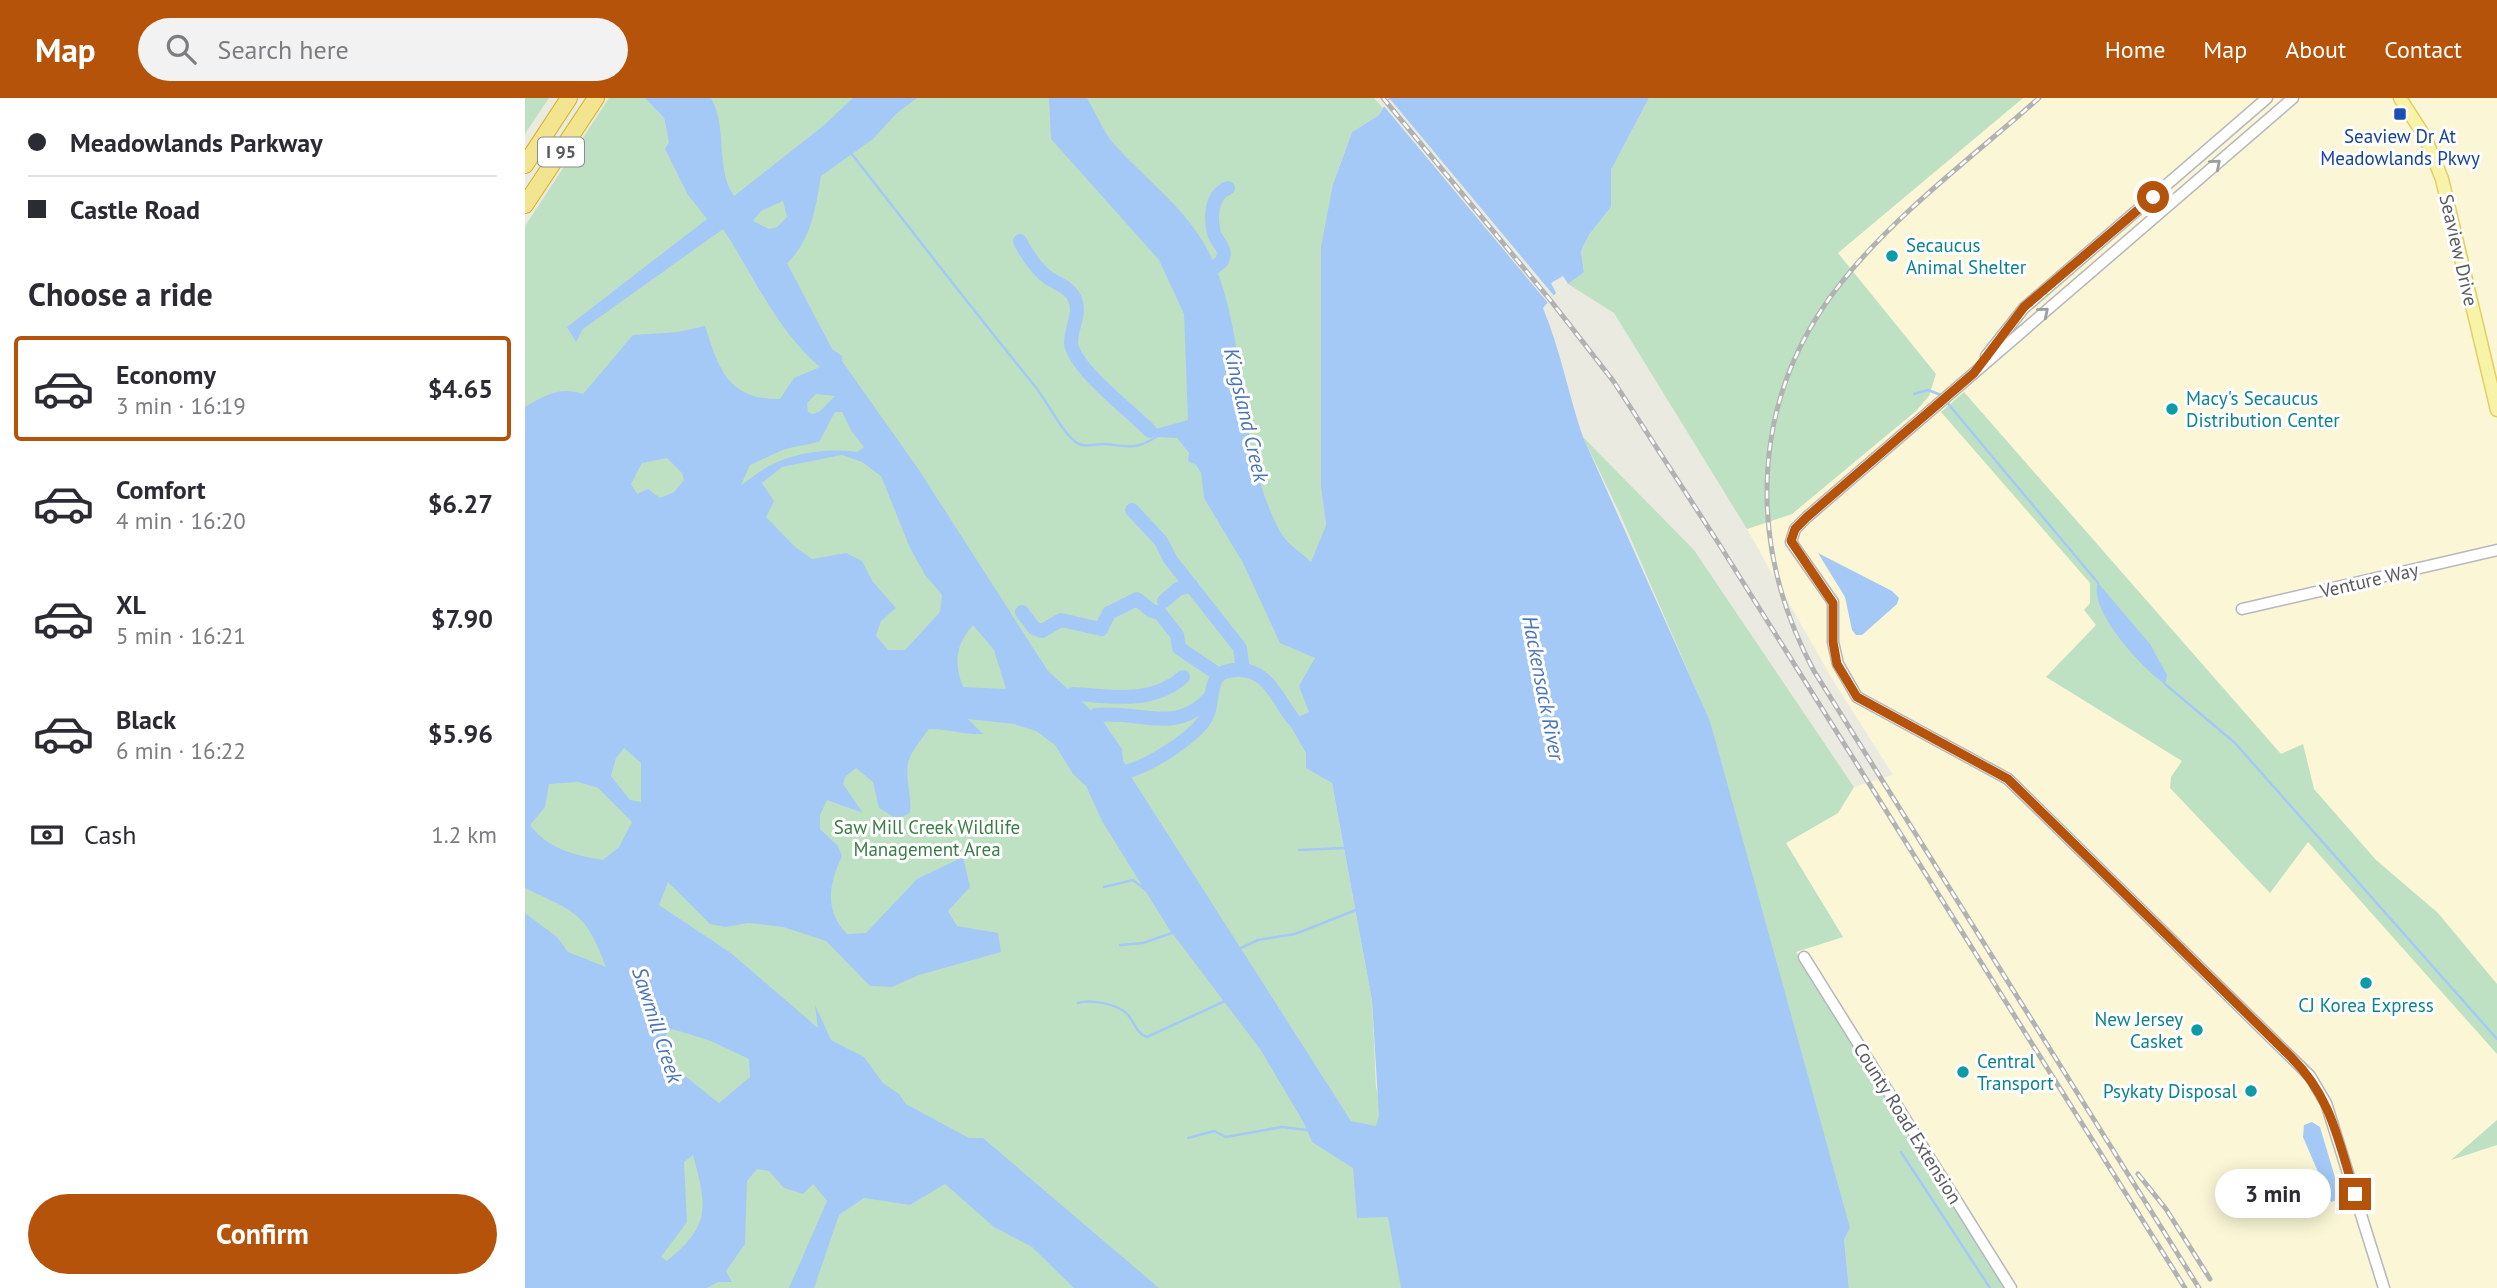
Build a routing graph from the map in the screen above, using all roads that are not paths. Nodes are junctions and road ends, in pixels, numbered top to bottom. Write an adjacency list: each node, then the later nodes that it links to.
1 (569, 98): 6 (highway, I 95)
2 (596, 98): 7 (highway, I 95)
3 (2267, 98): 8 (street)
4 (2293, 98): 8 (street, one-way to 4)
5 (2400, 98): 9 (main road, Seaview Drive)
6 (525, 165)
7 (525, 205)
8 (1974, 373): 14 (street)
9 (2497, 410)
10 (2497, 550): 11 (street, Venture Way)
11 (2242, 609)
12 (1804, 957): 13 (street, County Road Extension)
13 (2011, 1288)
14 (2384, 1288)

